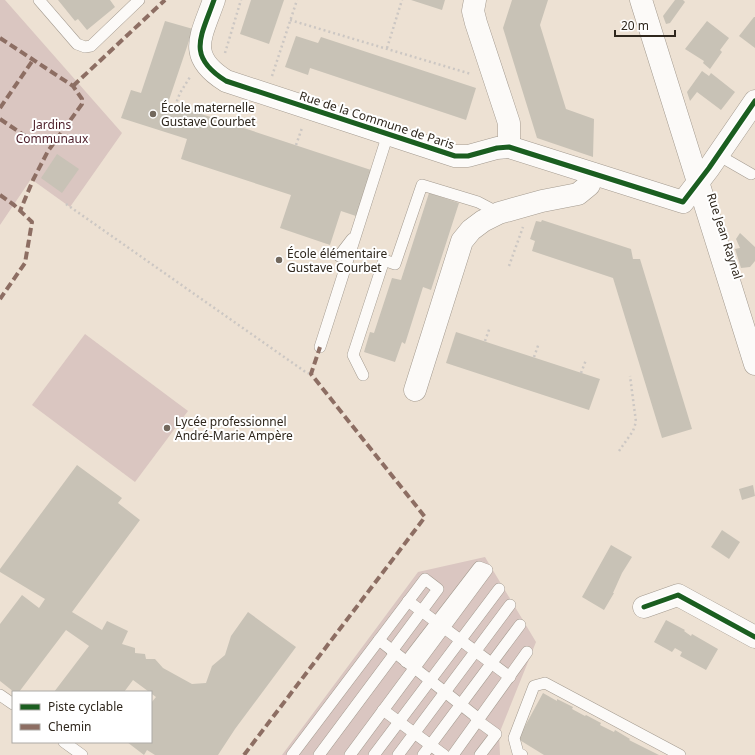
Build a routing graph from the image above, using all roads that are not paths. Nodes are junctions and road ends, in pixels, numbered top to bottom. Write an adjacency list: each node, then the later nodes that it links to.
1 (39, 0): 2 (lane)
2 (139, 0)
3 (214, 0): 7 (street, Rue de la Commune de Paris)
4 (475, 0): 8 (street)
5 (640, 0): 12 (street, Rue Jean Raynal)
6 (755, 101): 9 (street)
7 (388, 134): 8 (street, Rue de la Commune de Paris); 14 (lane)
8 (509, 147): 11 (street, Rue de la Commune de Paris)
9 (718, 155): 10 (lane); 12 (street)
10 (754, 173)
11 (593, 174): 12 (street, Rue de la Commune de Paris); 13 (street)
12 (697, 183): 17 (street, Rue Jean Raynal)
13 (498, 213): 18 (lane); 19 (street)
14 (357, 231): 15 (lane); 16 (lane)
15 (339, 256)
16 (320, 347)
17 (755, 364)
18 (363, 375)
19 (415, 390)
20 (499, 589): 29 (lane)
21 (408, 601): 24 (lane); 24 (lane); 28 (lane)
22 (510, 605): 30 (lane)
23 (644, 607): 27 (street)
24 (422, 611): 25 (lane); 31 (lane)
25 (440, 625): 25 (lane); 29 (lane); 34 (lane)
26 (520, 625): 33 (lane)
27 (755, 637)
28 (379, 640): 31 (lane); 49 (lane)
29 (460, 640): 30 (lane); 36 (lane)
30 (476, 651): 33 (lane); 37 (lane)
31 (393, 652): 34 (lane); 50 (lane)
32 (528, 652): 35 (lane)
33 (492, 663): 35 (lane); 40 (lane)
34 (410, 665): 36 (lane); 41 (lane)
35 (510, 676): 42 (lane)
36 (430, 680): 37 (lane); 43 (lane)
37 (445, 692): 40 (lane); 44 (lane)
38 (0, 694): 39 (lane)
39 (12, 703)
40 (461, 704): 42 (lane); 46 (lane)
41 (384, 710): 43 (lane); 47 (lane)
42 (478, 721): 55 (lane); 56 (lane)
43 (399, 722): 44 (lane); 51 (lane)
44 (415, 733): 46 (lane); 52 (lane)
45 (65, 743): 48 (lane)
46 (431, 745): 53 (lane); 54 (lane)
47 (354, 753)
48 (82, 755)
49 (292, 755)
50 (319, 755)
51 (374, 755)
52 (398, 755)
53 (423, 755)
54 (444, 755)
55 (453, 755)
56 (480, 755)
57 (522, 755): 58 (lane)
58 (680, 755)

